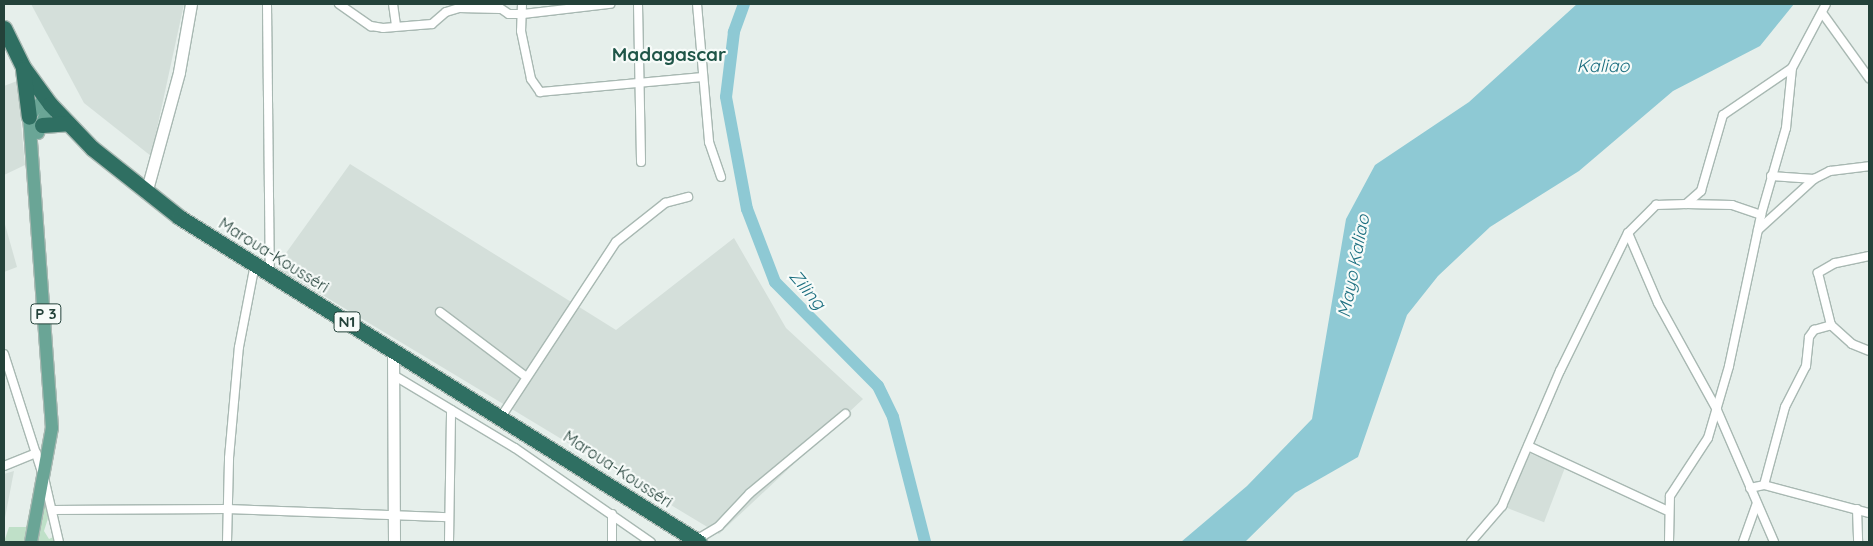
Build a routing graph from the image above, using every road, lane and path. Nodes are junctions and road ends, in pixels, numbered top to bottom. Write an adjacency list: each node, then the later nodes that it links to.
1 (191, 4): 28 (main road)
2 (267, 4): 36 (street)
3 (339, 4): 13 (street)
4 (393, 4): 13 (street)
5 (522, 4): 11 (street)
6 (610, 4): 11 (street)
7 (638, 4): 19 (street)
8 (697, 4): 17 (street)
9 (1826, 4): 12 (street)
10 (498, 6): 11 (street); 13 (street)
11 (523, 14): 19 (street)
12 (1823, 14): 16 (street); 18 (street)
13 (396, 26)
14 (4, 28): 15 (highway, Maroua-Kousséri / N1)
15 (23, 68): 20 (highway, Maroua-Kousséri / N1); 21 (highway)
16 (1792, 68): 26 (street); 30 (street)
17 (701, 77): 19 (street); 25 (street)
18 (1869, 78)
19 (640, 83): 23 (street)
20 (48, 100): 21 (main road, P 3); 22 (highway, Maroua-Kousséri / N1)
21 (36, 121): 22 (highway); 51 (main road, P 3)
22 (68, 123): 28 (highway, Maroua-Kousséri / N1)
23 (641, 162)
24 (1869, 166): 27 (street)
25 (721, 176)
26 (1771, 176): 27 (street); 31 (street)
27 (1814, 178): 32 (street)
28 (146, 192): 35 (highway, Maroua-Kousséri / N1)
29 (688, 197): 43 (street)
30 (1686, 204): 31 (street); 33 (street)
31 (1761, 215): 32 (street)
32 (1758, 230): 45 (street)
33 (1628, 233): 45 (street); 48 (street)
34 (1869, 256): 38 (street)
35 (255, 263): 36 (highway, Maroua-Kousséri / N1); 55 (street)
36 (270, 274): 39 (highway, Maroua-Kousséri / N1)
37 (440, 312): 43 (street)
38 (1831, 325): 40 (street); 52 (street)
39 (392, 350): 42 (main road); 47 (highway, Maroua-Kousséri / N1)
40 (1869, 351)
41 (4, 354): 49 (street)
42 (395, 376): 44 (street); 61 (main road)
43 (525, 376): 47 (street)
44 (451, 410): 60 (street); 62 (street)
45 (1717, 410): 53 (street); 58 (street)
46 (845, 414): 63 (street)
47 (501, 417): 63 (highway, Maroua-Kousséri / N1)
48 (1528, 446): 58 (street); 71 (street)
49 (36, 453): 50 (street); 51 (street)
50 (4, 466)
51 (45, 482): 57 (street); 64 (main road, P 3)
52 (1764, 485): 53 (street); 56 (street)
53 (1750, 488): 54 (street)
54 (1757, 503): 73 (street); 74 (street)
55 (227, 509): 57 (street); 61 (street); 66 (street)
56 (1857, 509): 59 (street); 75 (street)
57 (52, 510): 65 (street)
58 (1666, 510): 72 (street)
59 (1869, 513)
60 (612, 514): 69 (street); 70 (street)
61 (393, 516): 62 (street); 67 (main road)
62 (449, 517): 68 (street)
63 (698, 541)
64 (31, 542)
65 (59, 542)
66 (227, 542)
67 (394, 542)
68 (449, 542)
69 (612, 542)
70 (652, 542)
71 (1471, 542)
72 (1669, 542)
73 (1743, 542)
74 (1774, 542)
75 (1858, 542)

